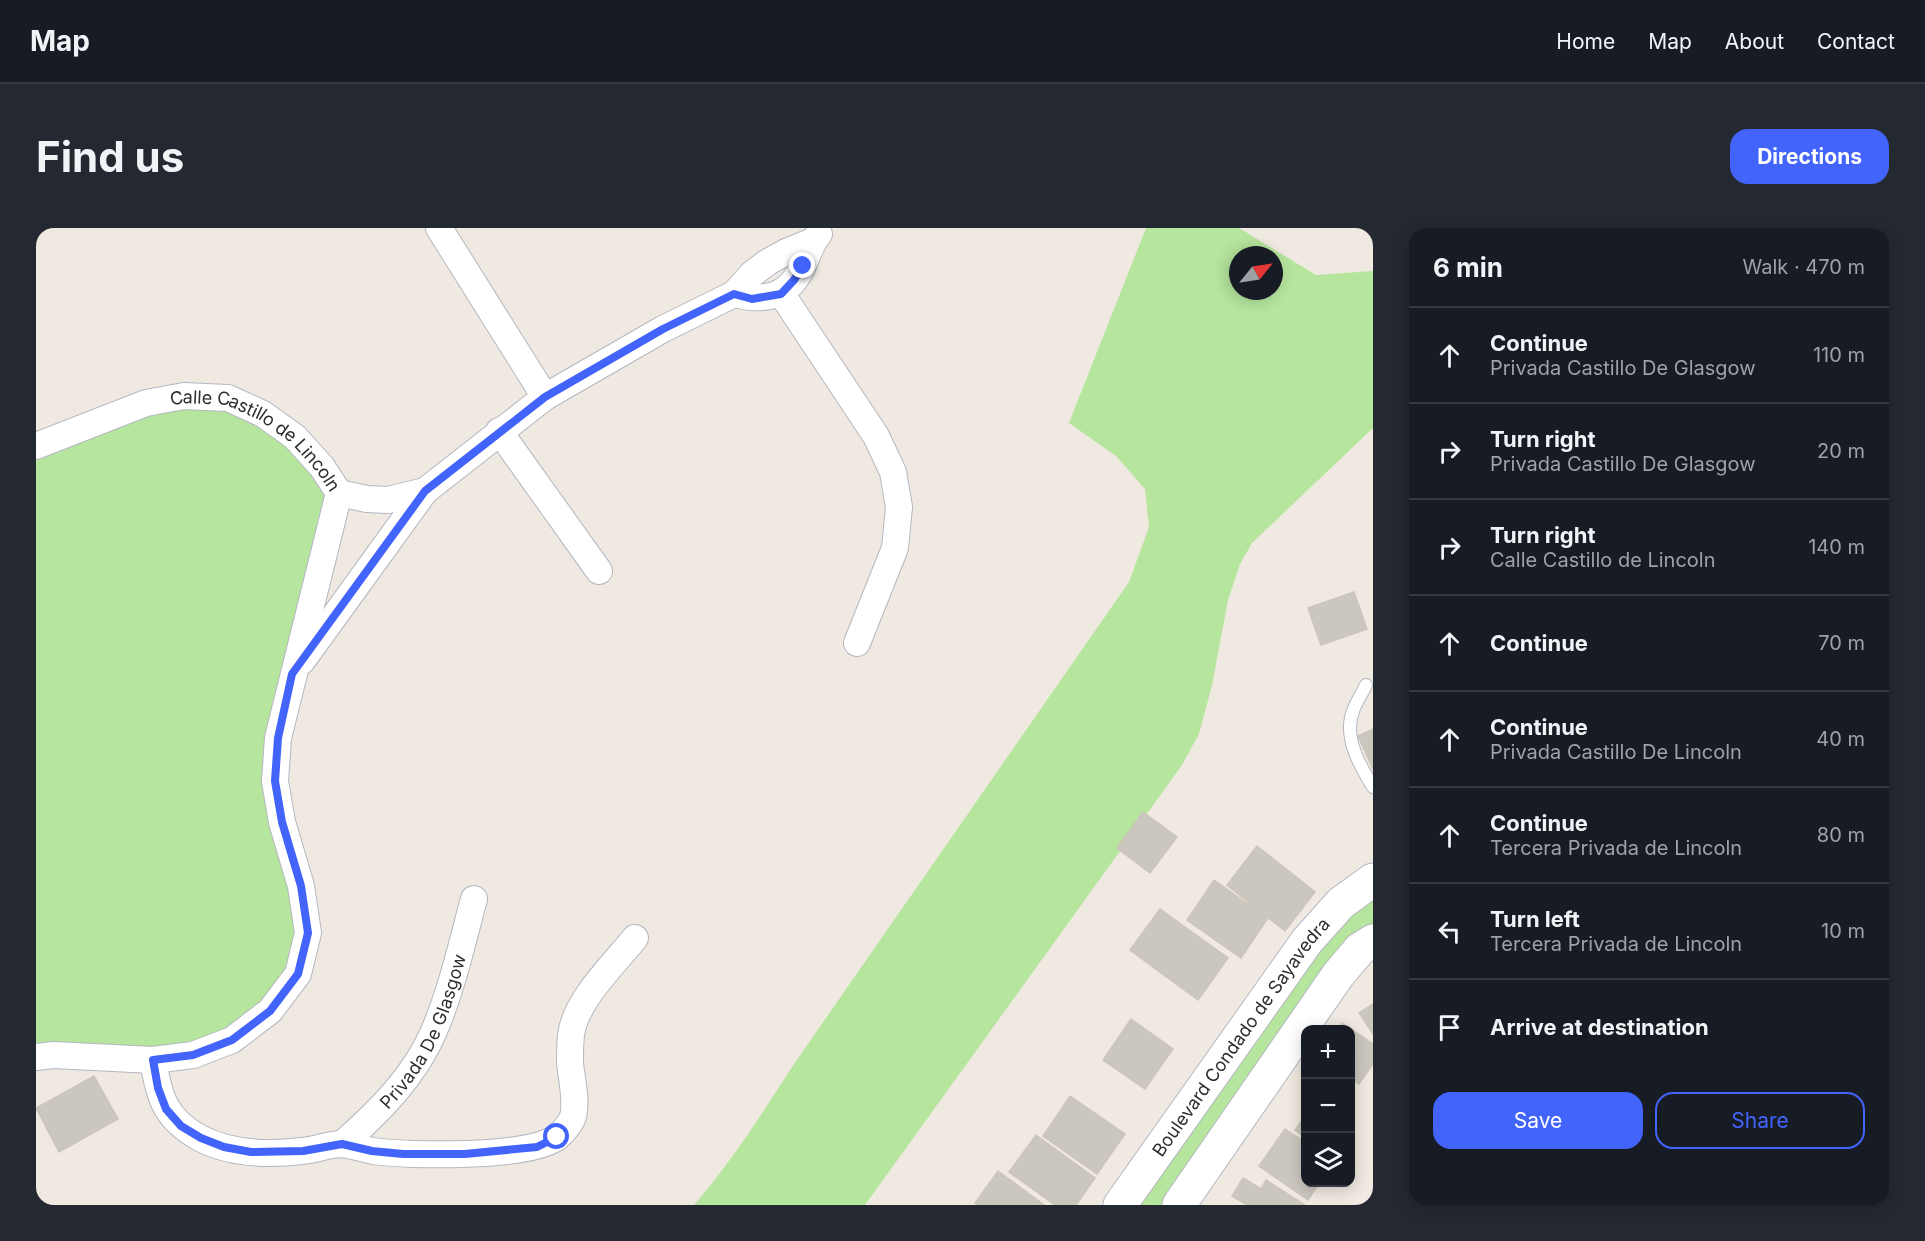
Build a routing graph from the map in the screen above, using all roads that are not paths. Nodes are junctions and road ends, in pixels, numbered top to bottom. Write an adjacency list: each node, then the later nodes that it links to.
1 (439, 228): 5 (street)
2 (819, 234): 3 (street); 4 (street)
3 (734, 294): 4 (street); 5 (street)
4 (781, 294): 11 (street)
5 (545, 397): 6 (street)
6 (499, 432): 8 (street); 10 (street)
7 (36, 446): 9 (street, Calle Castillo de Lincoln)
8 (425, 491): 9 (street); 12 (street)
9 (339, 494): 12 (street, Calle Castillo de Lincoln)
10 (599, 571)
11 (857, 643)
12 (292, 674): 20 (street, Calle Castillo de Lincoln)
13 (1366, 685): 14 (lane)
14 (1373, 788)
15 (1373, 880): 22 (street, Boulevard Condado de Sayavedra)
16 (474, 899): 21 (street, Privada De Glasgow)
17 (635, 938): 21 (street)
18 (1373, 941): 23 (street)
19 (36, 1057): 20 (street, Calle Castillo de Lincoln)
20 (153, 1060): 21 (street)
21 (342, 1144)
22 (1120, 1205)
23 (1179, 1205)

